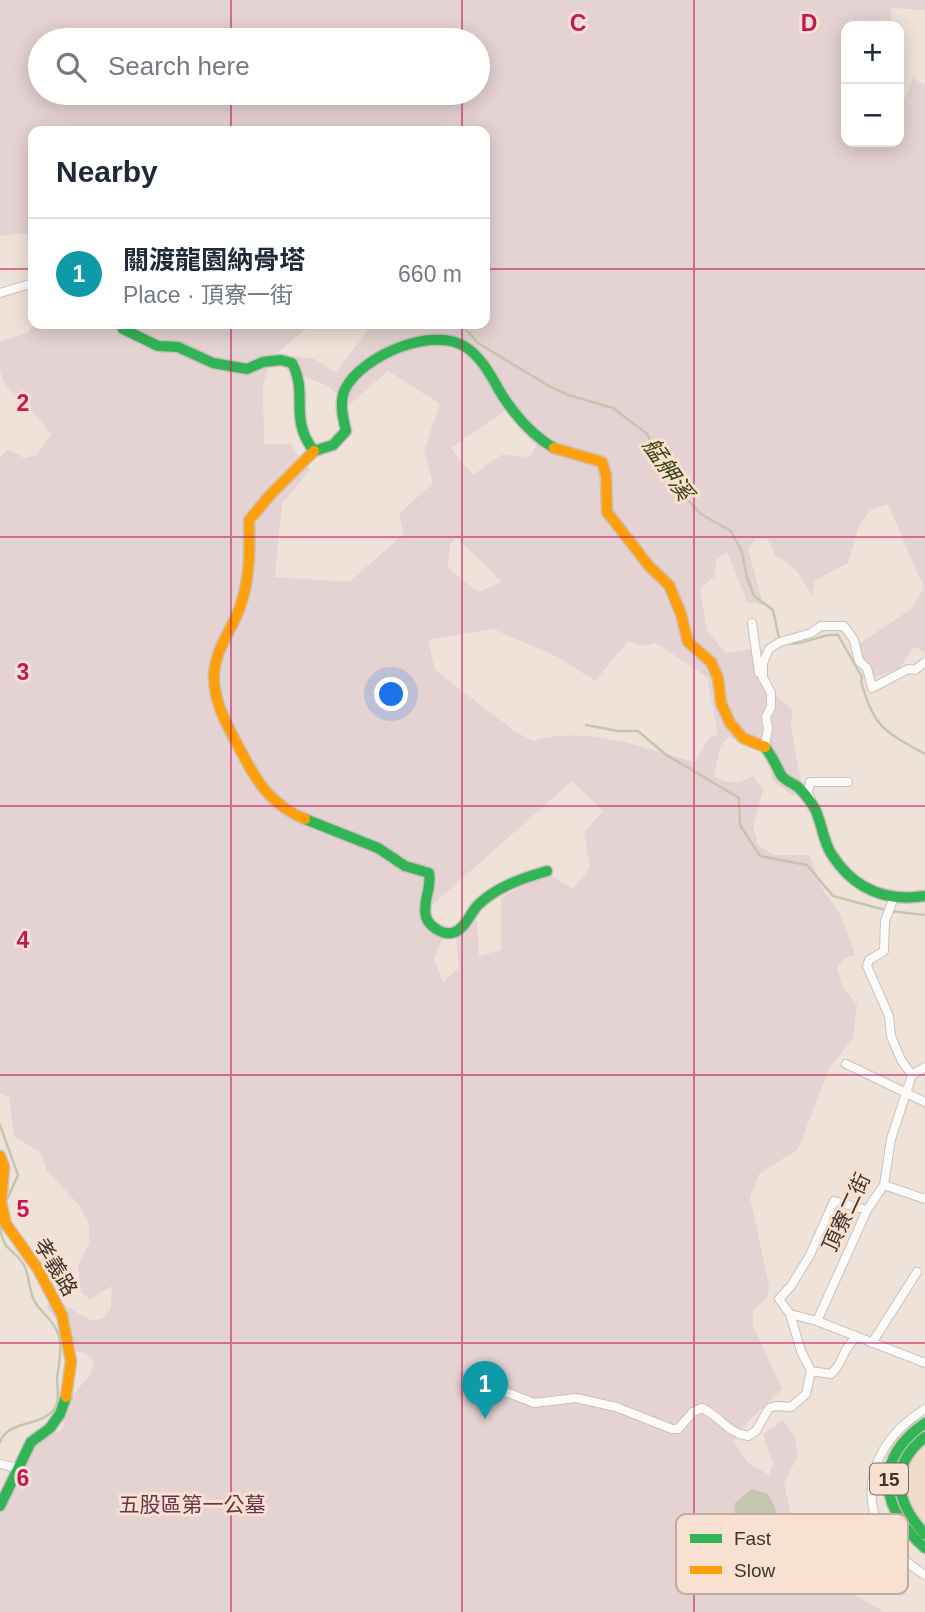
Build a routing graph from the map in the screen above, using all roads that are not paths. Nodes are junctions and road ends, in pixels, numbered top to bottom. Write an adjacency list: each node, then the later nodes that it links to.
1 (28, 285): 2 (street)
2 (0, 293)
3 (123, 329): 4 (street)
4 (314, 451): 8 (street); 11 (street)
5 (752, 624): 7 (street)
6 (925, 662): 7 (street)
7 (764, 678): 8 (street)
8 (765, 746): 10 (street)
9 (848, 782): 10 (street)
10 (814, 807): 13 (street)
11 (547, 872)
12 (925, 896): 13 (street)
13 (893, 901): 16 (street)
14 (846, 1064): 17 (street)
15 (925, 1067): 16 (street)
16 (912, 1075): 17 (street, 頂寮二街)
17 (906, 1093): 18 (street); 20 (street, 頂寮二街)
18 (925, 1102)
19 (0, 1156): 22 (street, 孝義路)
20 (884, 1185): 21 (street); 23 (street, 頂寮二街)
21 (925, 1199)
22 (1, 1203): 36 (street, 孝義路)
23 (867, 1210): 25 (street); 26 (street, 頂寮二街)
24 (917, 1272): 28 (street)
25 (790, 1314): 26 (street); 30 (street)
26 (817, 1321): 27 (street)
27 (857, 1337): 28 (street); 30 (street)
28 (872, 1343): 29 (street)
29 (925, 1363)
30 (811, 1371): 31 (street)
31 (488, 1385)
32 (925, 1409): 38 (street)
33 (925, 1423): 39 (street, 15)
34 (925, 1437): 41 (street)
35 (0, 1464): 36 (street)
36 (17, 1468): 37 (street, 孝義路)
37 (0, 1506)
38 (874, 1514)
39 (895, 1514)
40 (908, 1532): 42 (street, 15)
41 (925, 1534)
42 (925, 1548)
43 (908, 1563): 44 (street)
44 (925, 1575)

